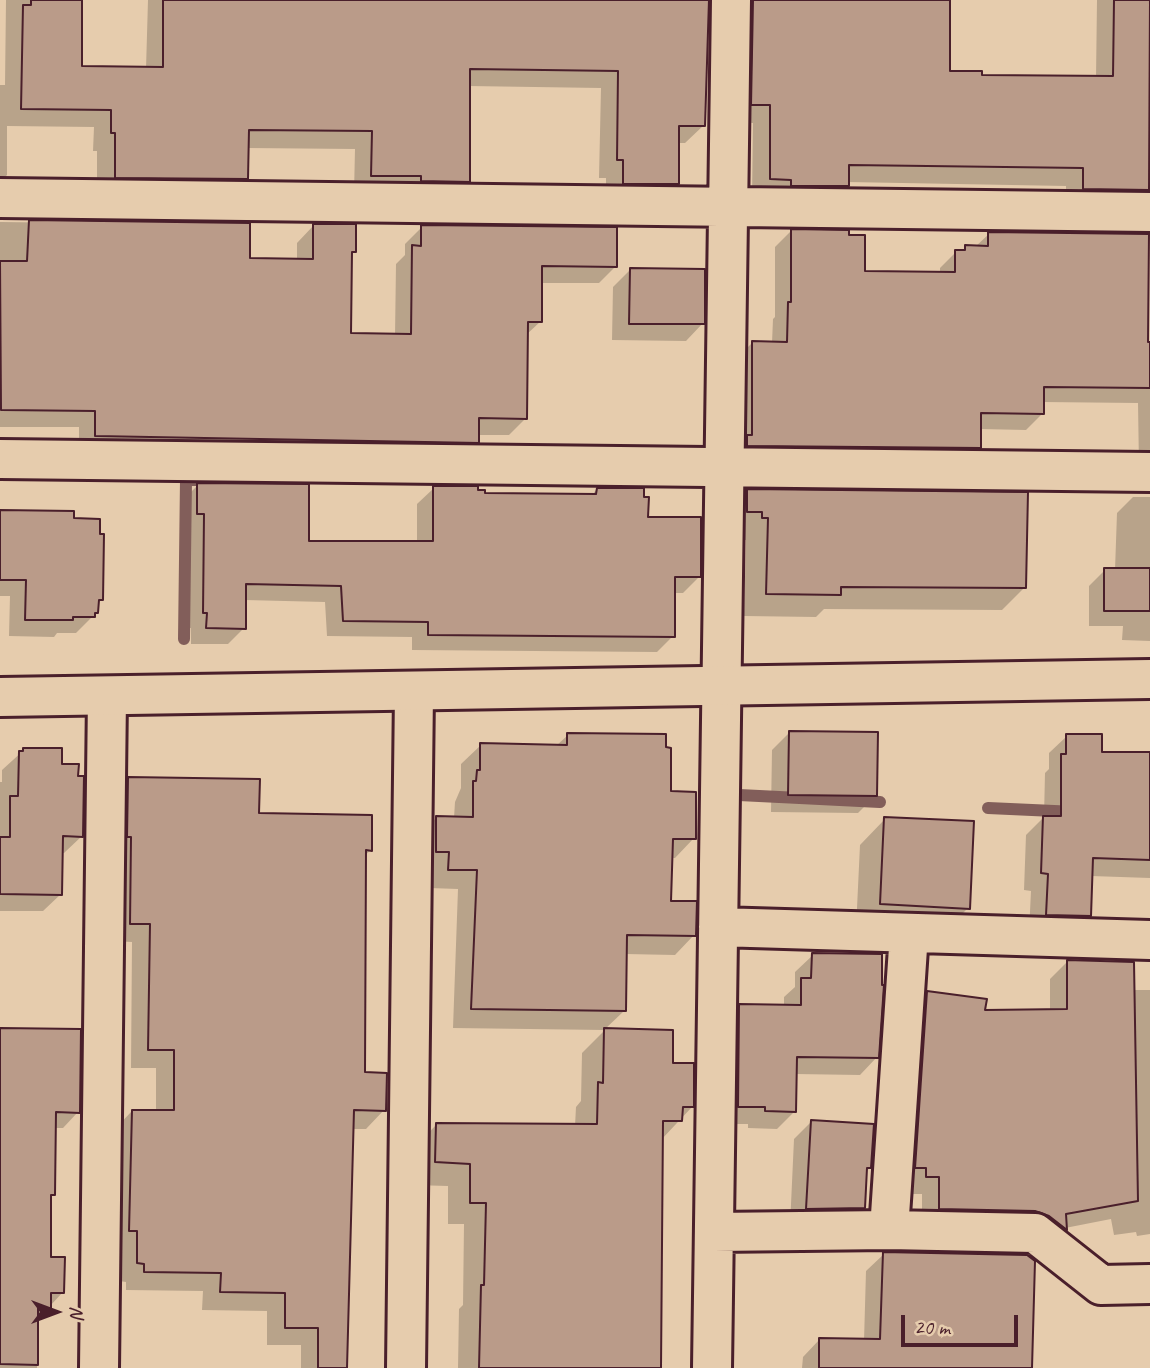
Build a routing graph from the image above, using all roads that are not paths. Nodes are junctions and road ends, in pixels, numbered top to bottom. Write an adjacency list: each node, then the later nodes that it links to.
1 (731, 0): 3 (street)
2 (0, 198): 3 (street)
3 (728, 207): 4 (street); 6 (street)
4 (1150, 212)
5 (0, 458): 6 (street)
6 (725, 467): 7 (street); 9 (street)
7 (1150, 472)
8 (1150, 679): 9 (street)
9 (722, 687): 10 (street); 13 (street)
10 (414, 692): 11 (street); 20 (street)
11 (107, 696): 12 (street); 19 (street)
12 (0, 697)
13 (718, 927): 14 (street); 17 (street)
14 (909, 933): 15 (street); 16 (street)
15 (1150, 940)
16 (889, 1230): 17 (street); 18 (street)
17 (714, 1232): 21 (street)
18 (1150, 1284)
19 (99, 1368)
20 (406, 1368)
21 (712, 1368)

